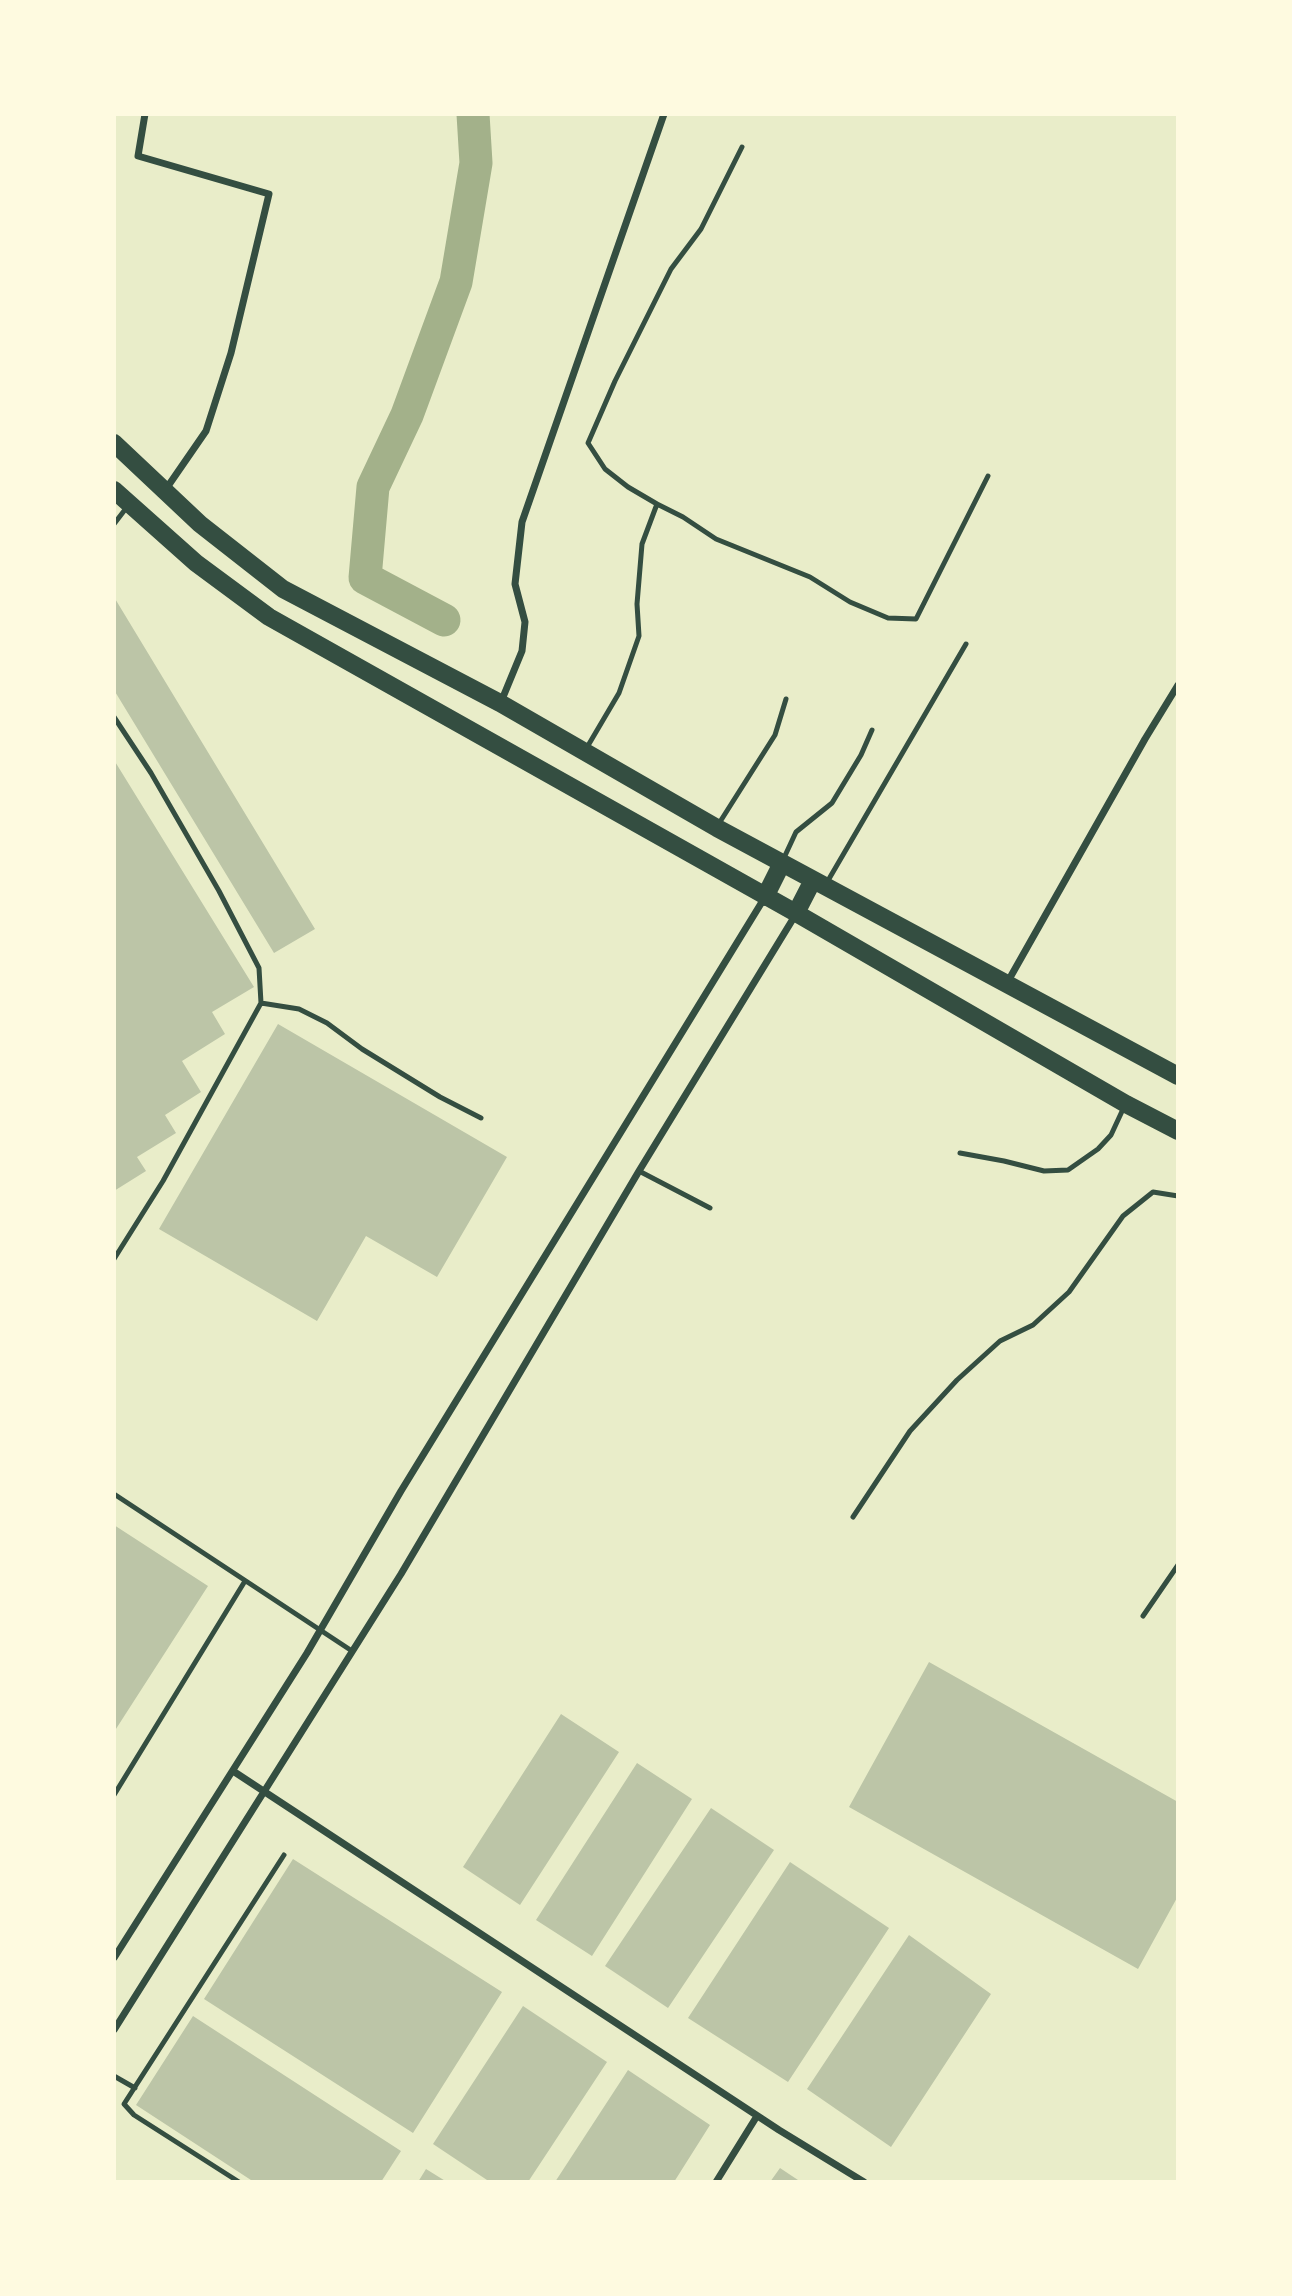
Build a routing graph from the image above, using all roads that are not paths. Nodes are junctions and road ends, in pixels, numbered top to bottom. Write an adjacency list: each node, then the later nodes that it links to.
1 (145, 114): 7 (street)
2 (664, 114): 14 (street)
3 (742, 147): 9 (lane)
4 (114, 443): 7 (highway)
5 (988, 476): 9 (lane)
6 (114, 489): 8 (highway)
7 (164, 492): 14 (highway)
8 (129, 503): 10 (lane); 21 (highway)
9 (657, 503): 17 (lane)
10 (114, 524)
11 (967, 644): 20 (lane)
12 (1178, 685): 23 (street)
13 (786, 699): 18 (lane)
14 (500, 703): 17 (highway)
15 (114, 717): 24 (lane)
16 (872, 730): 19 (lane)
17 (584, 752): 18 (highway)
18 (717, 828): 19 (highway)
19 (782, 863): 20 (highway); 21 (highway)
20 (819, 883): 22 (highway); 23 (highway)
21 (765, 897): 22 (highway); 39 (street)
22 (796, 913): 26 (highway); 30 (street)
23 (1007, 984): 25 (highway)
24 (261, 1003): 27 (lane); 33 (lane)
25 (1178, 1076)
26 (1126, 1104): 28 (highway); 29 (lane)
27 (481, 1118)
28 (1178, 1131)
29 (960, 1153)
30 (639, 1171): 32 (lane); 40 (street)
31 (1178, 1196): 35 (lane)
32 (710, 1208)
33 (114, 1259)
34 (114, 1494): 37 (lane)
35 (853, 1517)
36 (1178, 1565): 38 (lane)
37 (245, 1581): 39 (lane); 43 (lane)
38 (1143, 1616)
39 (319, 1630): 40 (lane); 41 (street)
40 (352, 1651): 42 (street)
41 (233, 1771): 42 (street); 45 (street)
42 (264, 1791): 46 (street); 49 (street)
43 (114, 1795)
44 (284, 1855): 48 (lane)
45 (114, 1958)
46 (114, 2030)
47 (114, 2076): 48 (lane)
48 (135, 2088): 50 (lane)
49 (757, 2116): 51 (street); 52 (street)
50 (239, 2182)
51 (716, 2182)
52 (864, 2182)

